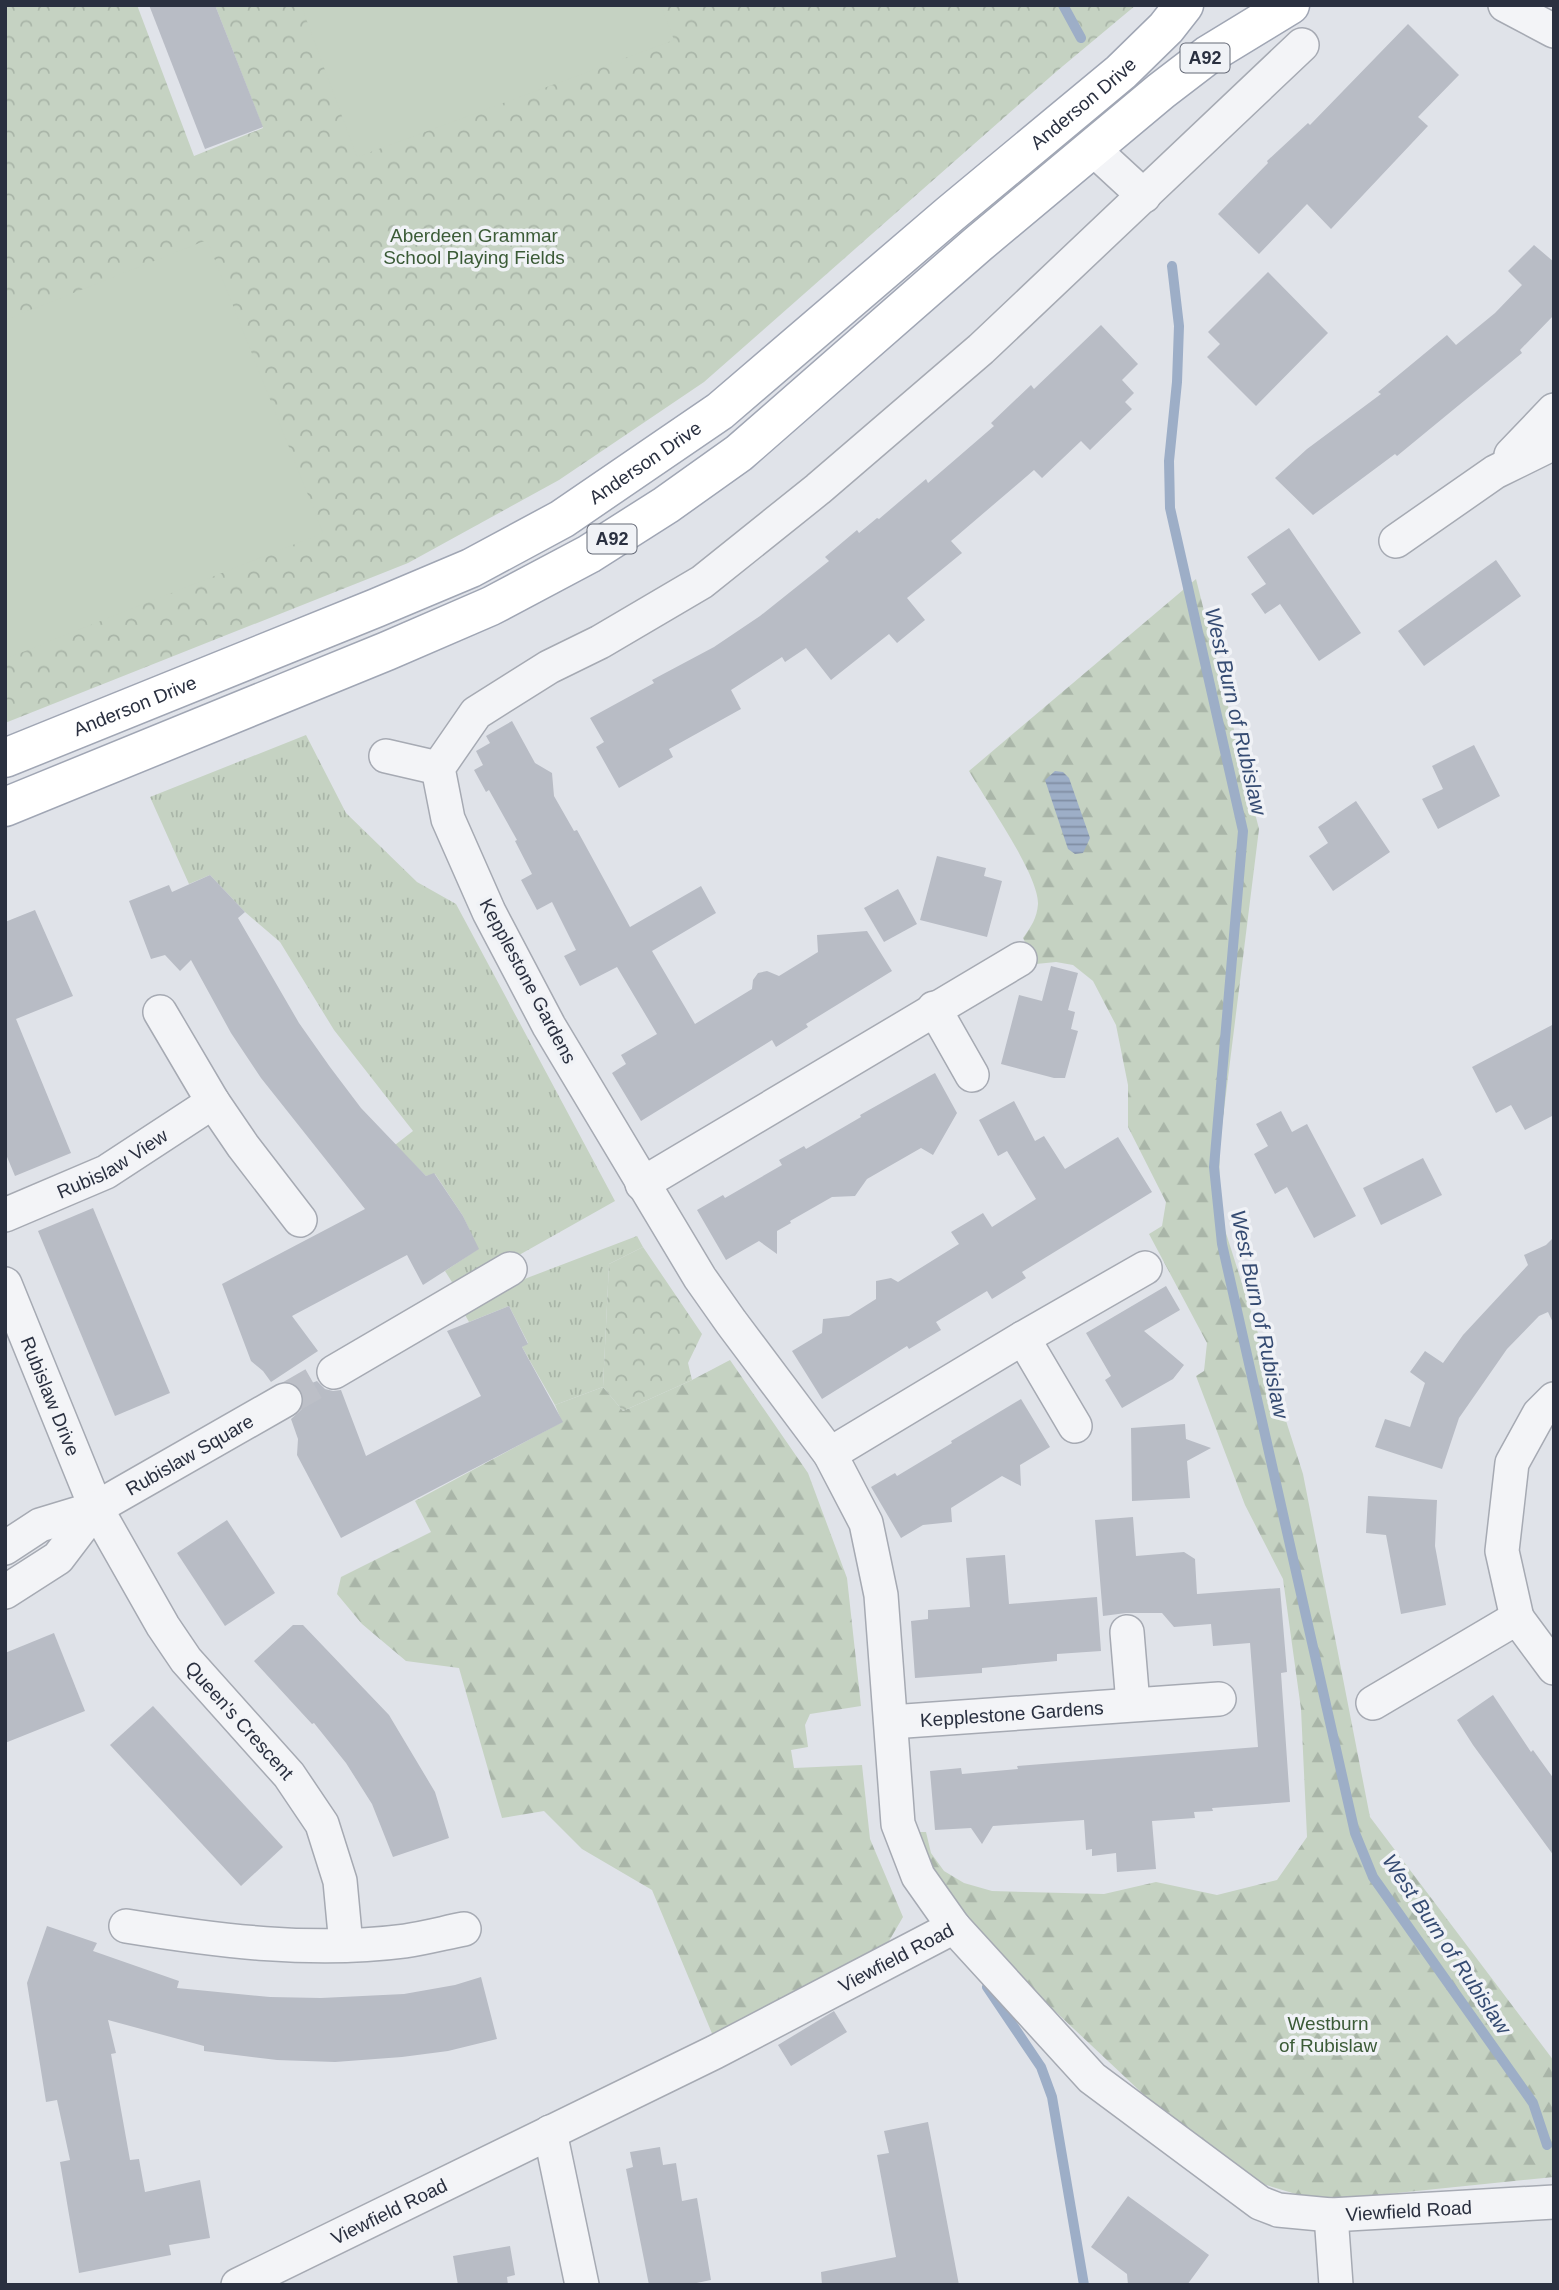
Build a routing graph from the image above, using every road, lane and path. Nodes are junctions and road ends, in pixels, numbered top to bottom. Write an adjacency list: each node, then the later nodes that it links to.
1 (1184, 5): 13 (main road, Anderson Drive / A92)
2 (1290, 5): 6 (main road, Anderson Drive / A92)
3 (1505, 5): 4 (street)
4 (1554, 31)
5 (1302, 45): 7 (street)
6 (1092, 148): 7 (street); 15 (main road, Anderson Drive / A92)
7 (1144, 196): 14 (street)
8 (1554, 410): 10 (street)
9 (1554, 443): 10 (street)
10 (1495, 472): 11 (street)
11 (1396, 541)
12 (386, 756): 14 (street)
13 (5, 758)
14 (438, 768): 21 (street, Kepplestone Gardens)
15 (5, 807)
16 (1020, 959): 17 (street)
17 (934, 1008): 19 (street); 21 (street)
18 (160, 1012): 20 (street)
19 (972, 1075)
20 (213, 1102): 22 (street, Rubislaw View); 23 (street)
21 (642, 1184): 32 (street, Kepplestone Gardens)
22 (5, 1215)
23 (300, 1220)
24 (1145, 1268): 27 (street)
25 (510, 1269): 28 (street)
26 (5, 1284): 33 (street, Rubislaw Drive)
27 (1023, 1338): 31 (street); 32 (street)
28 (334, 1372)
29 (1554, 1399): 36 (street)
30 (285, 1400): 33 (street, Rubislaw Square)
31 (1075, 1426)
32 (830, 1454): 42 (street, Kepplestone Gardens)
33 (96, 1508): 34 (street); 35 (street); 46 (street, Queen's Crescent)
34 (5, 1548)
35 (5, 1592)
36 (1517, 1618): 38 (street); 40 (street)
37 (1127, 1632): 41 (street)
38 (1554, 1668)
39 (1219, 1699): 41 (street, Kepplestone Gardens)
40 (1373, 1703)
41 (1133, 1704): 42 (street, Kepplestone Gardens)
42 (891, 1722): 44 (street, Kepplestone Gardens)
43 (126, 1926): 46 (street)
44 (954, 1927): 47 (street, Viewfield Road); 49 (street, Viewfield Road)
45 (464, 1929): 46 (street)
46 (346, 1945)
47 (550, 2132): 50 (street, Viewfield Road); 51 (street)
48 (1554, 2202): 49 (street, Viewfield Road)
49 (1331, 2215): 52 (street)
50 (238, 2285)
51 (582, 2285)
52 (1336, 2285)

